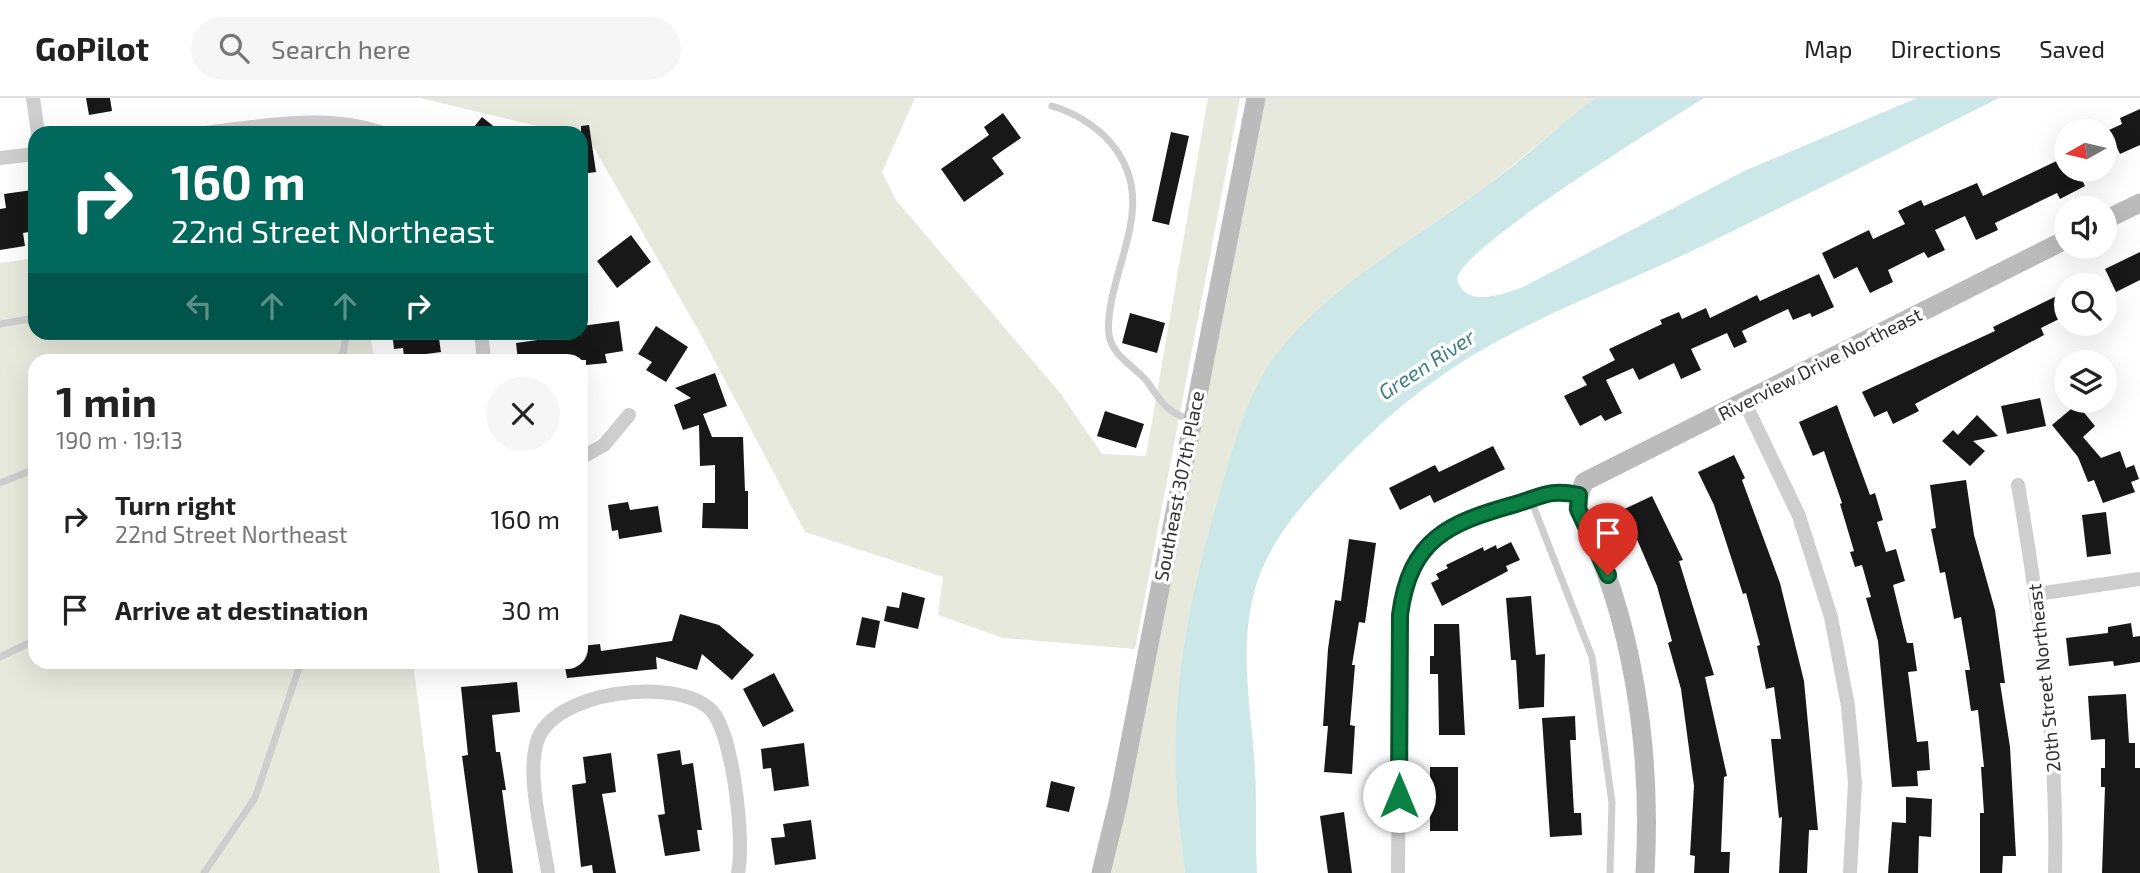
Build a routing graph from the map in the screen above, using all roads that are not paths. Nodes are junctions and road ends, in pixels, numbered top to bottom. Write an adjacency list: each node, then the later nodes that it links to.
1 (33, 98): 4 (street)
2 (1256, 98): 16 (street, Southeast 307th Place)
3 (1052, 106): 16 (lane)
4 (37, 126)
5 (271, 126): 6 (street)
6 (362, 126)
7 (28, 155): 8 (street)
8 (0, 158)
9 (2140, 203): 10 (street)
10 (2117, 214)
11 (2054, 246): 14 (street, Riverview Drive Northeast)
12 (28, 318): 13 (lane)
13 (0, 324)
14 (1745, 403): 21 (street, Riverview Drive Northeast); 35 (street)
15 (629, 415): 17 (street)
16 (1192, 421): 31 (street, Southeast 307th Place)
17 (588, 454)
18 (28, 472): 19 (lane)
19 (0, 483)
20 (2018, 485): 24 (street, 20th Street Northeast)
21 (1579, 495): 22 (street); 34 (street)
22 (1531, 500): 32 (street); 33 (lane)
23 (2140, 579): 24 (street)
24 (2037, 594): 36 (street, 20th Street Northeast)
25 (28, 643): 26 (lane)
26 (0, 657)
27 (300, 669): 28 (lane)
28 (204, 873)
29 (548, 873): 30 (street)
30 (738, 873)
31 (1101, 873)
32 (1398, 873)
33 (1609, 873)
34 (1645, 873)
35 (1850, 873)
36 (2055, 873)

